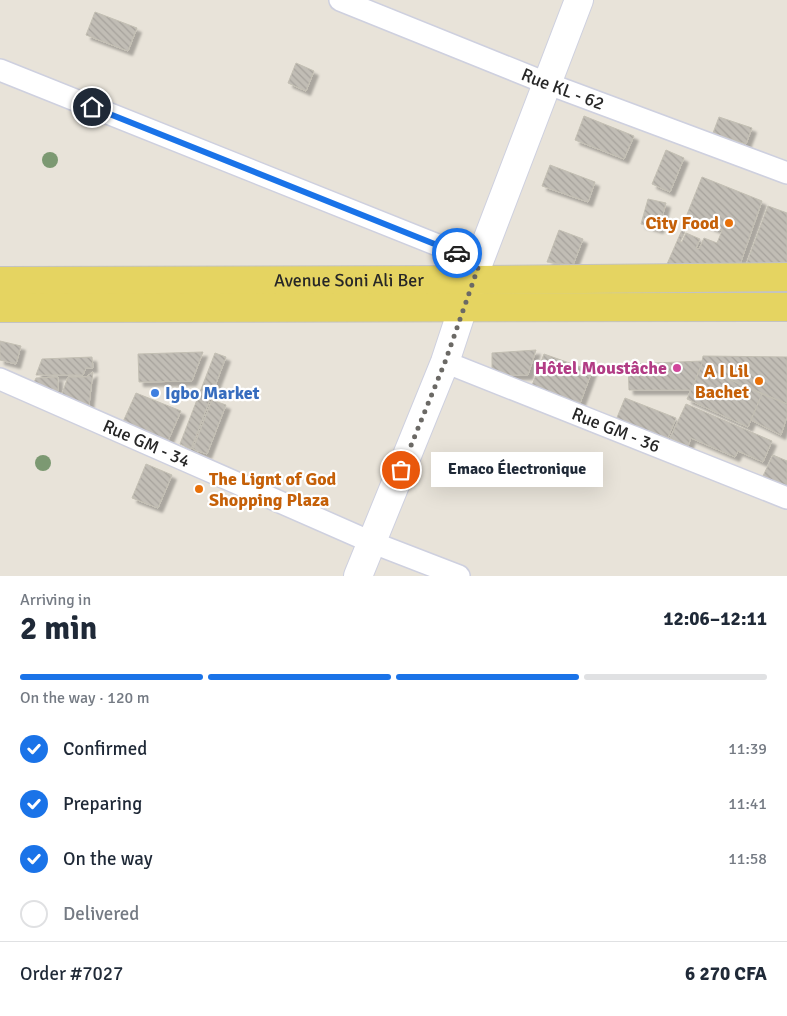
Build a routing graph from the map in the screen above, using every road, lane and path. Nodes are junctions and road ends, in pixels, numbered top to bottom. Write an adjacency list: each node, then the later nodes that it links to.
1 (340, 0): 4 (street, Rue KL - 62)
2 (579, 0): 4 (street)
3 (0, 70): 6 (street)
4 (546, 83): 5 (street, Rue KL - 62); 6 (street)
5 (787, 174)
6 (476, 271): 7 (main road, Avenue Soni Ali Ber); 8 (main road, Avenue Soni Ali Ber); 10 (street)
7 (787, 276)
8 (0, 281)
9 (787, 306): 10 (main road, Avenue Soni Ali Ber)
10 (463, 307): 11 (main road, Avenue Soni Ali Ber); 12 (street)
11 (0, 308)
12 (445, 362): 14 (street, Rue GM - 36); 15 (street)
13 (0, 378): 15 (street, Rue GM - 34)
14 (787, 498)
15 (371, 542): 16 (street); 17 (street, Rue GM - 34)
16 (358, 576)
17 (459, 576)

